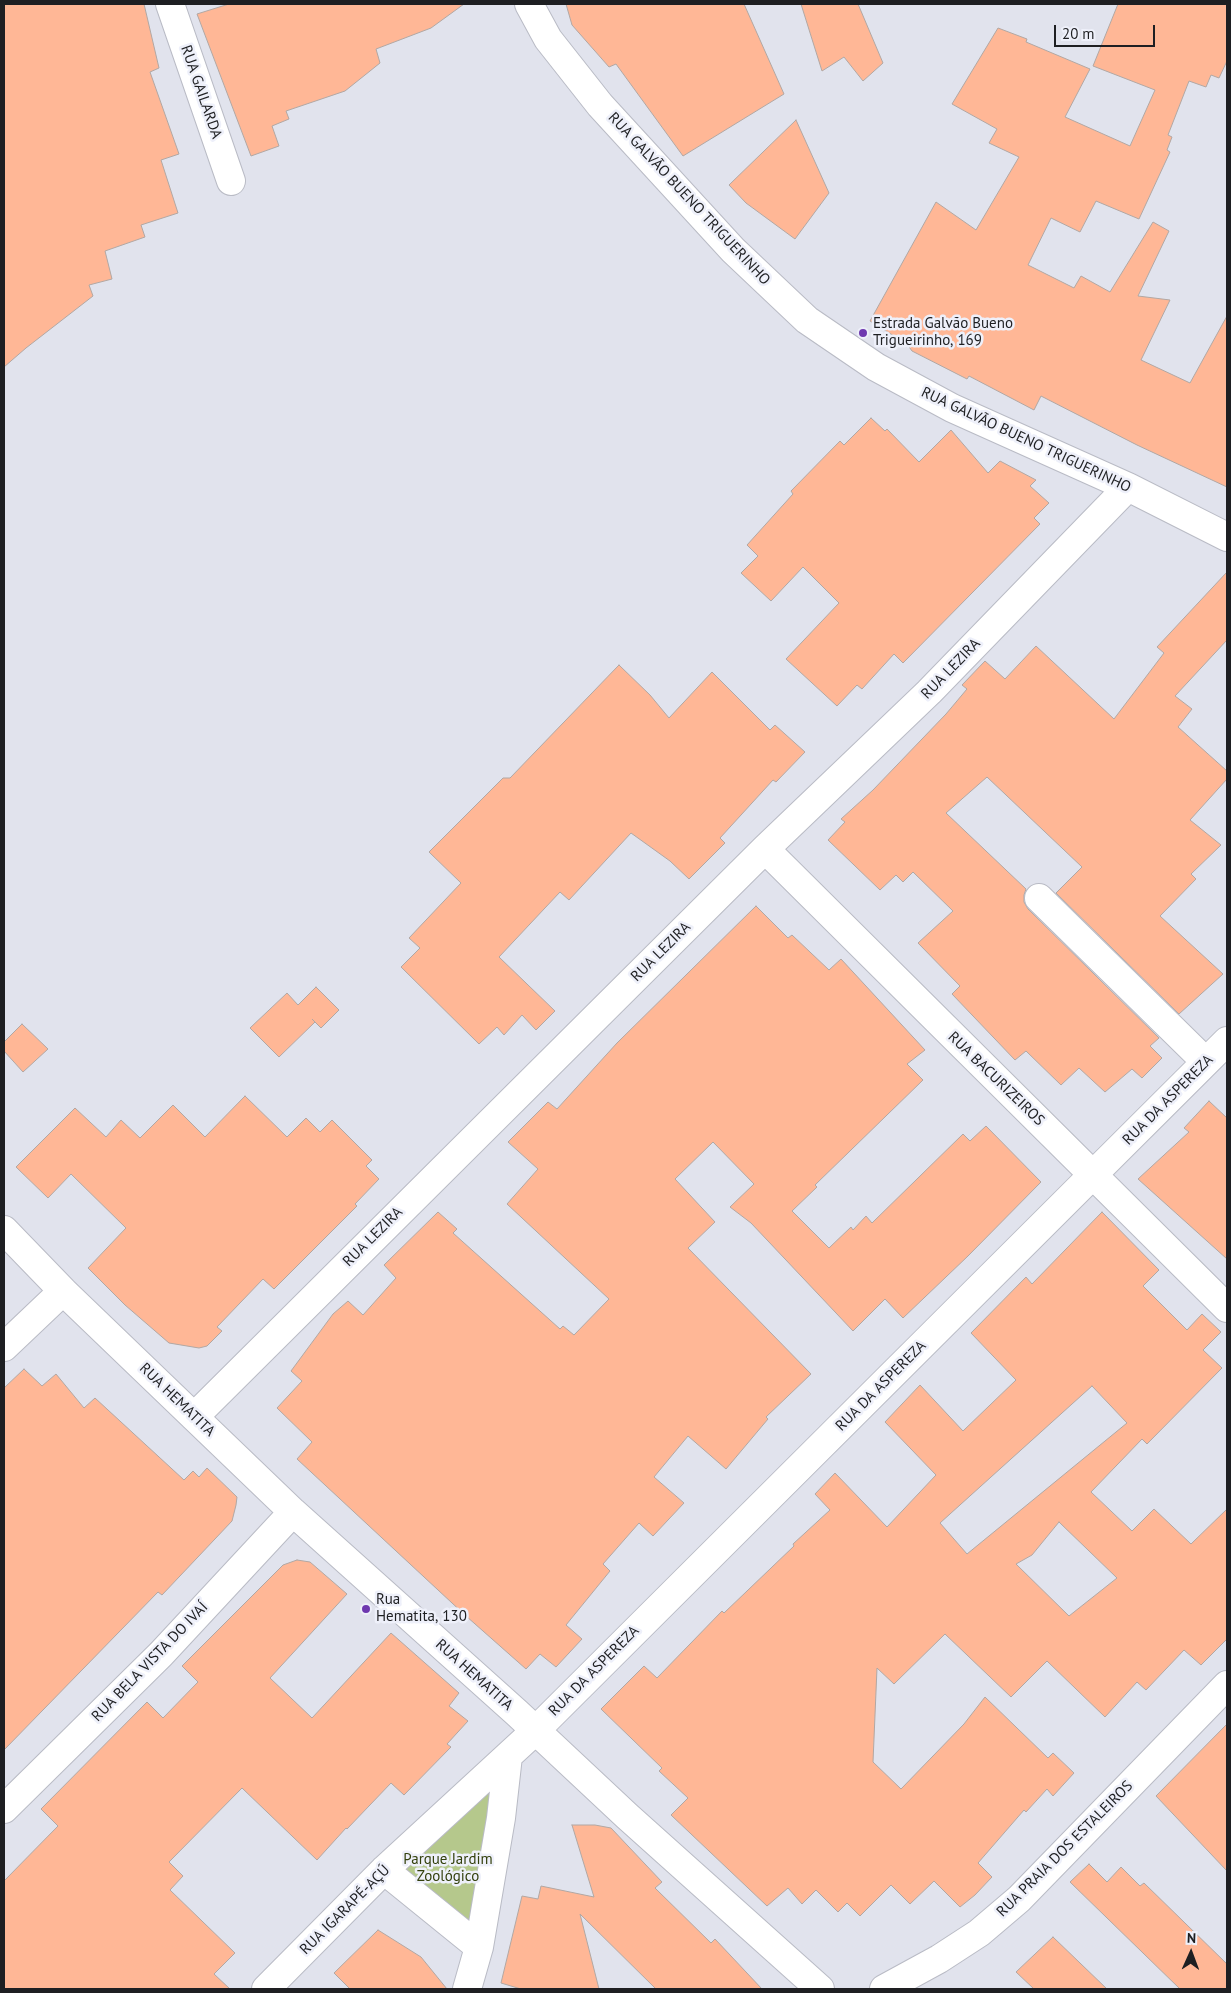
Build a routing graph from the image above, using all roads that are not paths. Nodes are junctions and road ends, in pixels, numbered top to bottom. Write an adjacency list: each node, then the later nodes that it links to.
1 (170, 4): 3 (street, RUA GAILARDA)
2 (529, 4): 4 (street, RUA GALVÃO BUENO TRIGUERINHO)
3 (231, 181)
4 (1128, 487): 5 (street, RUA GALVÃO BUENO TRIGUERINHO); 6 (street, RUA LEZIRA)
5 (1227, 537)
6 (765, 850): 10 (street, RUA BACURIZEIROS); 15 (street, RUA LEZIRA)
7 (1038, 898): 9 (street)
8 (1227, 1040): 9 (street, RUA DA ASPEREZA)
9 (1206, 1062): 10 (street, RUA DA ASPEREZA)
10 (1094, 1175): 13 (street, RUA BACURIZEIROS); 18 (street, RUA DA ASPEREZA)
11 (4, 1230): 12 (street, RUA HEMATITA)
12 (62, 1291): 14 (street); 15 (street, RUA HEMATITA)
13 (1227, 1308)
14 (4, 1347)
15 (194, 1417): 16 (street, RUA HEMATITA)
16 (293, 1512): 18 (street, RUA HEMATITA); 20 (street, RUA BELA VISTA DO IVAÍ)
17 (1227, 1685): 26 (street, RUA PRAIA DOS ESTALEIROS)
18 (535, 1731): 19 (street, RUA IGARAPÉ-AÇÚ); 25 (street, RUA HEMATITA)
19 (508, 1756): 21 (street, RUA IGARAPÉ-AÇÚ); 22 (street)
20 (4, 1809)
21 (384, 1870): 22 (street); 23 (street, RUA IGARAPÉ-AÇÚ)
22 (479, 1947): 24 (street)
23 (266, 1989)
24 (468, 1989)
25 (820, 1989)
26 (884, 1989)

